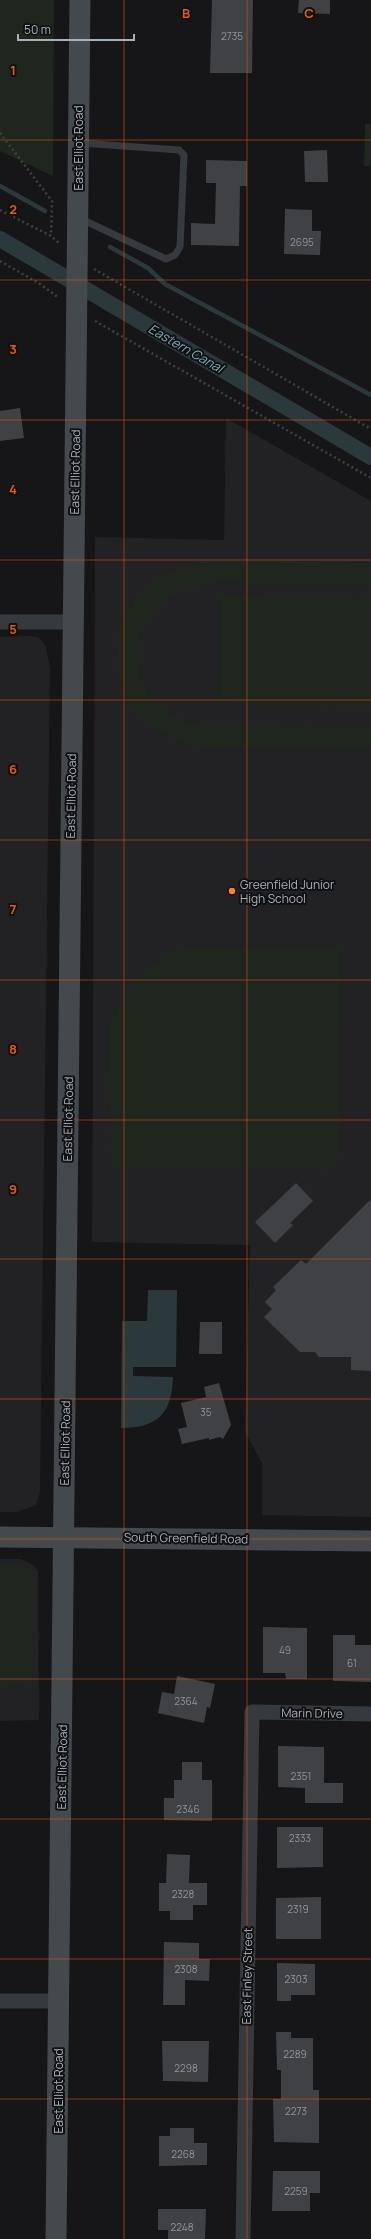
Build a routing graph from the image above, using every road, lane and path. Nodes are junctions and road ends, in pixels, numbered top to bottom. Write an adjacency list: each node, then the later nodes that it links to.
1 (80, 0): 3 (main road, East Elliot Road)
2 (0, 133): 6 (path)
3 (78, 143): 5 (main road, East Elliot Road); 5 (lane)
4 (0, 210): 6 (path)
5 (77, 217): 8 (main road, East Elliot Road)
6 (51, 236): 8 (path)
7 (0, 261): 9 (path)
8 (77, 263): 9 (main road, East Elliot Road); 10 (path)
9 (76, 306): 11 (path); 13 (main road, East Elliot Road)
10 (371, 429)
11 (371, 478)
12 (0, 622): 13 (street)
13 (73, 622): 15 (main road, East Elliot Road)
14 (0, 1537): 15 (main road, South Greenfield Road)
15 (64, 1537): 16 (main road, South Greenfield Road); 19 (main road, East Elliot Road)
16 (371, 1541)
17 (252, 1712): 18 (street, Marin Drive); 22 (street, East Finley Street)
18 (371, 1714)
19 (58, 2000): 20 (street); 21 (main road, East Elliot Road)
20 (0, 2001)
21 (56, 2239)
22 (243, 2239)

